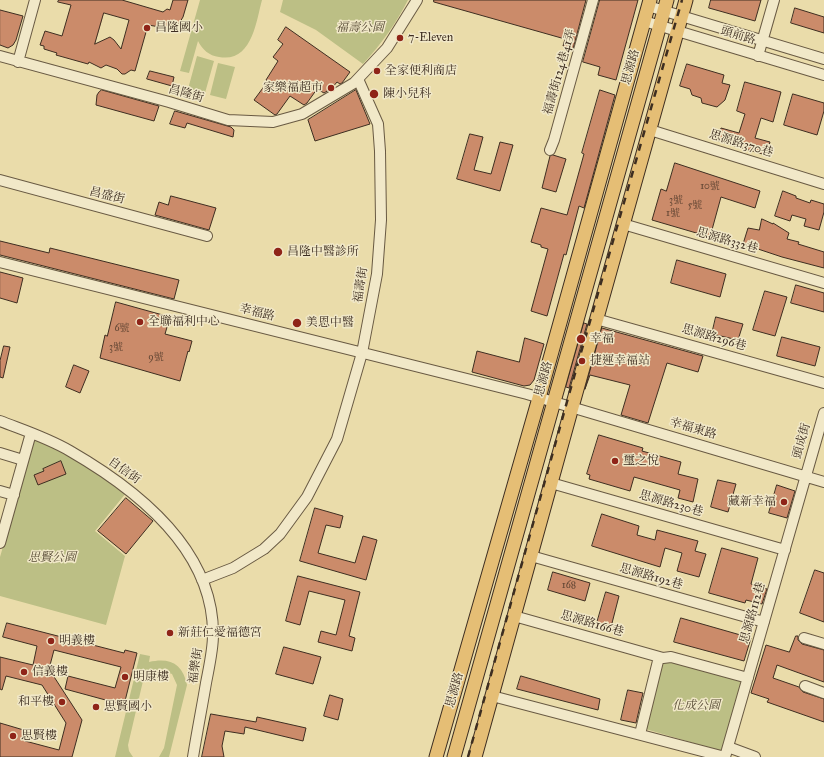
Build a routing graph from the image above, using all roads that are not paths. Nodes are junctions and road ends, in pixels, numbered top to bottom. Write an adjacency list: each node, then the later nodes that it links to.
1 (35, 0): 16 (street)
2 (417, 0): 18 (street)
3 (593, 0): 20 (street, 福壽街124巷41弄)
4 (686, 0): 8 (main road)
5 (774, 0): 12 (street)
6 (649, 3): 7 (street, 頭前路); 9 (main road, 思源路)
7 (665, 5): 8 (street, 頭前路); 10 (main road, 思源路)
8 (682, 16): 11 (main road); 12 (street, 頭前路)
9 (644, 21): 10 (street, 頭前路); 30 (main road, 思源路)
10 (659, 26): 11 (street, 頭前路); 31 (main road, 思源路)
11 (677, 31): 14 (street, 頭前路); 19 (main road)
12 (763, 41): 14 (street); 15 (street, 頭前路)
13 (0, 56): 16 (street, 昌隆街)
14 (758, 56): 17 (street, 頭前路)
15 (824, 59)
16 (18, 62): 18 (street, 昌隆街)
17 (824, 75)
18 (358, 78): 28 (street, 福壽街)
19 (650, 130): 22 (street, 思源路370巷); 23 (main road)
20 (550, 150)
21 (0, 180): 24 (street, 昌盛街)
22 (824, 184)
23 (623, 224): 26 (street, 思源路332巷); 27 (main road)
24 (207, 236)
25 (0, 262): 28 (street, 幸福路)
26 (824, 283)
27 (596, 319): 29 (street, 思源路296巷); 32 (main road)
28 (362, 353): 30 (street, 幸福路); 46 (street, 福壽街)
29 (824, 383)
30 (539, 398): 31 (street, 幸福路); 59 (main road, 思源路)
31 (554, 402): 32 (street, 幸福東路); 60 (main road, 思源路)
32 (572, 407): 38 (street, 幸福東路); 40 (main road)
33 (824, 413): 38 (street, 頭成街)
34 (0, 421): 35 (street, 自信街)
35 (31, 433): 37 (street); 46 (street, 自信街)
36 (0, 454): 37 (street)
37 (23, 460): 42 (street)
38 (806, 476): 39 (street, 幸福東路); 44 (street, 思源路112巷)
39 (824, 482)
40 (551, 483): 44 (street, 思源路230巷); 45 (main road)
41 (0, 491): 42 (street)
42 (14, 494): 43 (street)
43 (0, 543)
44 (784, 550): 48 (street, 思源路112巷)
45 (531, 556): 47 (main road); 48 (street, 思源路192巷)
46 (202, 580): 58 (street, 福樂街)
47 (514, 616): 51 (street, 思源路166巷); 55 (main road)
48 (764, 622): 52 (street, 思源路112巷)
49 (804, 638): 50 (street)
50 (824, 644)
51 (661, 657): 52 (street, 思源路166巷); 56 (street)
52 (748, 678): 57 (street, 思源路112巷)
53 (805, 686): 54 (street)
54 (824, 693)
55 (492, 696): 56 (street); 61 (main road)
56 (640, 734): 57 (street)
57 (726, 754): 62 (street)
58 (193, 757)
59 (436, 757)
60 (454, 757)
61 (475, 757)
62 (755, 757)

